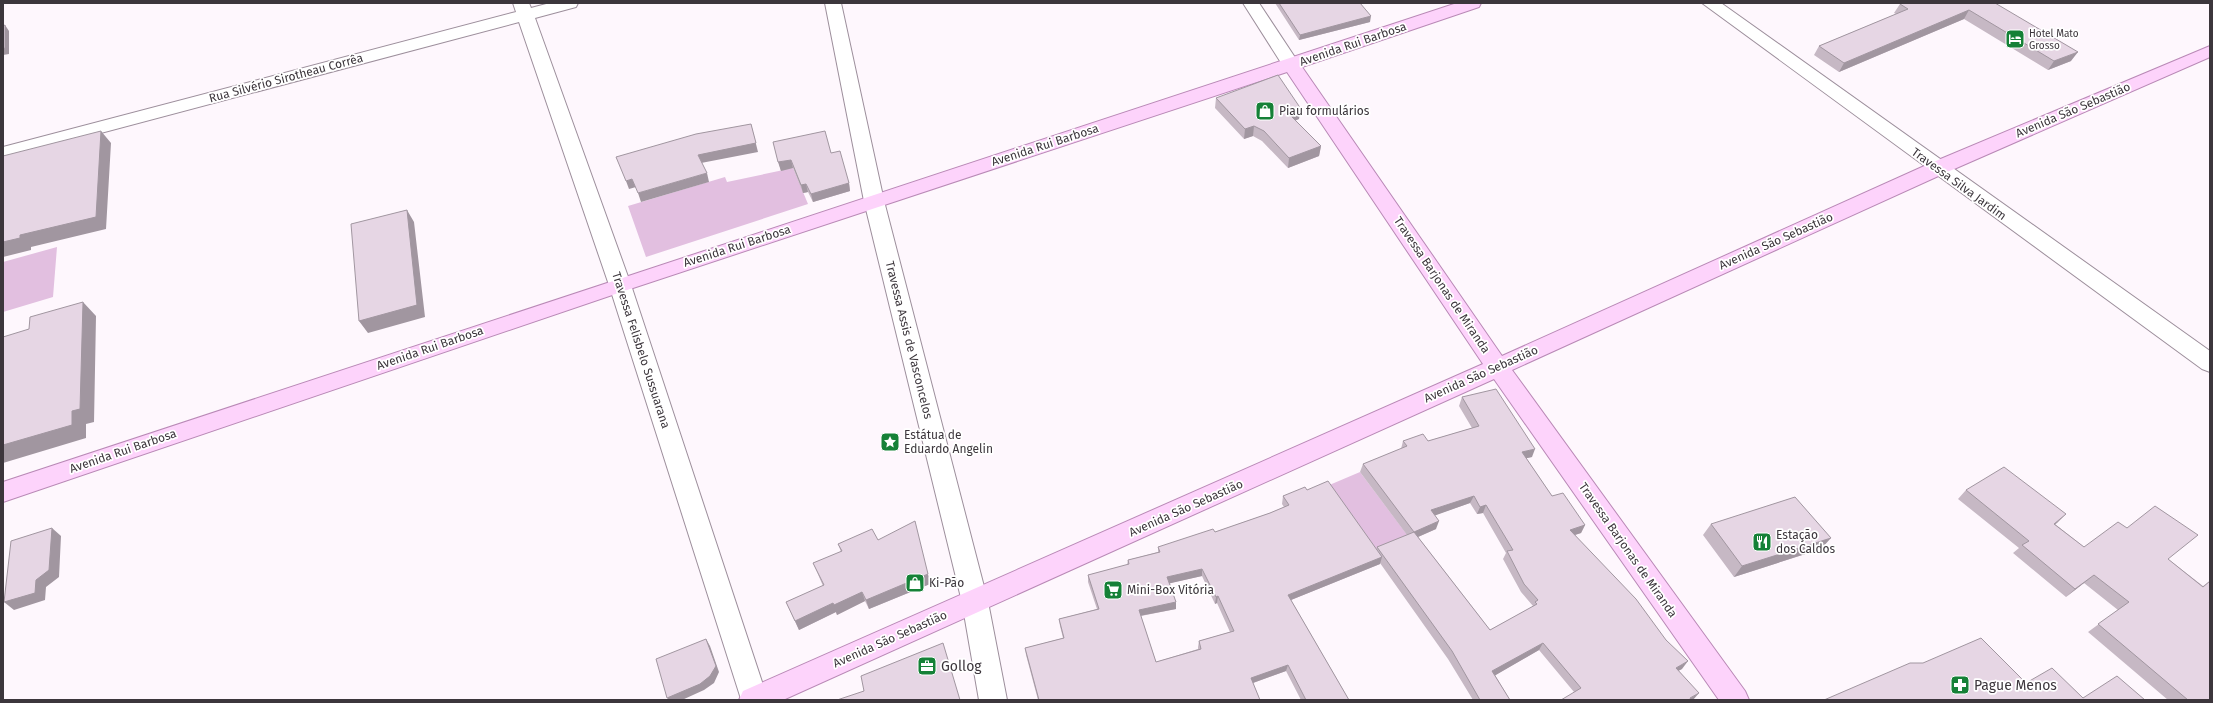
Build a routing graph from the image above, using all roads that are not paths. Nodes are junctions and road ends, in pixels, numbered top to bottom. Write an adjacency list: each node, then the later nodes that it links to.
1 (570, 3): 6 (street, Rua Silvério Sirotheau Corrêa)
2 (833, 3): 11 (street, Travessa Assis de Vasconcelos)
3 (1251, 3): 8 (street, Travessa Barjonas de Miranda)
4 (1473, 3): 8 (main road, Avenida Rui Barbosa)
5 (1710, 3): 10 (street, Travessa Silva Jardim)
6 (523, 9): 9 (street, Rua Silvério Sirotheau Corrêa); 12 (street, Travessa Felisbelo Sussuarana)
7 (2210, 51): 10 (main road, Avenida São Sebastião)
8 (1291, 65): 11 (main road, Avenida Rui Barbosa); 14 (main road, Travessa Barjonas de Miranda)
9 (3, 153)
10 (1938, 168): 13 (street, Travessa Silva Jardim); 14 (main road, Avenida São Sebastião)
11 (874, 201): 12 (main road, Avenida Rui Barbosa); 16 (street, Travessa Assis de Vasconcelos)
12 (620, 284): 15 (main road, Avenida Rui Barbosa); 17 (street, Travessa Felisbelo Sussuarana)
13 (2210, 363)
14 (1497, 366): 16 (main road, Avenida São Sebastião); 19 (main road, Travessa Barjonas de Miranda)
15 (3, 492)
16 (975, 602): 17 (main road, Avenida São Sebastião); 18 (street, Travessa Assis de Vasconcelos)
17 (754, 700)
18 (993, 700)
19 (1734, 700)

